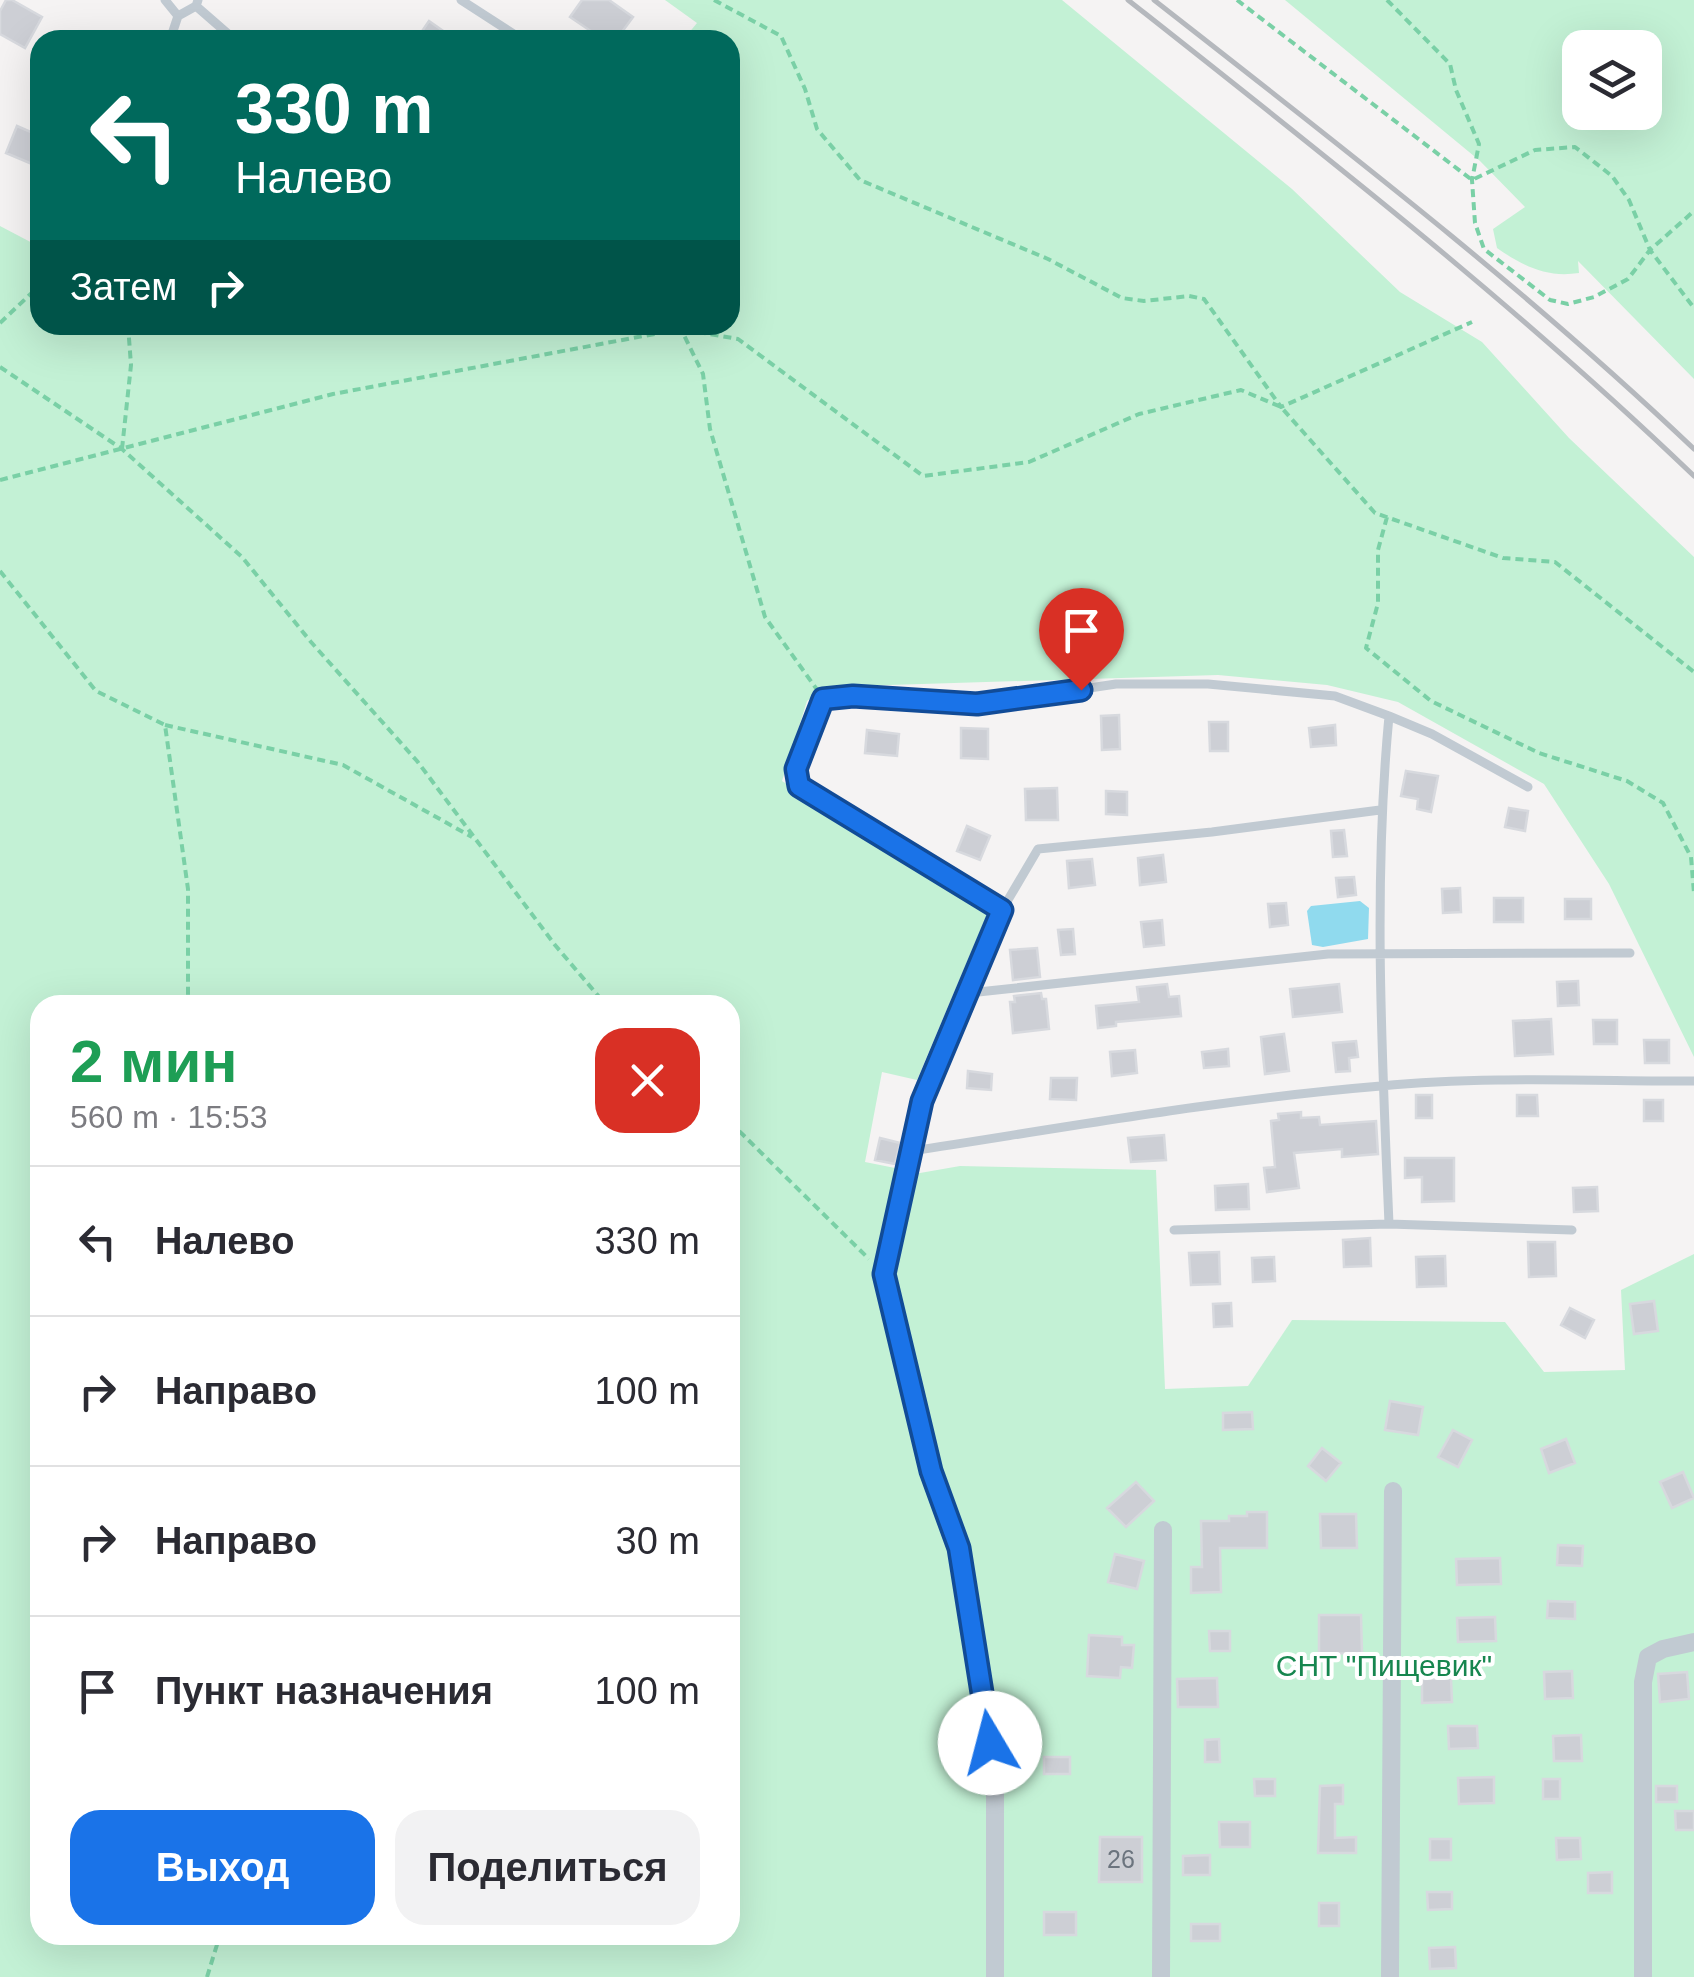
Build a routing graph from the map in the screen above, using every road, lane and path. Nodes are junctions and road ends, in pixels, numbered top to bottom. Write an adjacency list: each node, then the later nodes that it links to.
1 (165, 0): 7 (lane)
2 (461, 0): 10 (lane)
3 (714, 0): 23 (path)
4 (1237, 0): 11 (path)
5 (1387, 0): 11 (path)
6 (197, 3): 7 (lane); 9 (lane)
7 (178, 16): 8 (lane)
8 (173, 30)
9 (225, 30)
10 (508, 30)
11 (1472, 180): 13 (path); 13 (path)
12 (1694, 211): 13 (path)
13 (1650, 250): 15 (path)
14 (30, 294): 17 (path)
15 (1694, 308)
16 (1472, 322): 23 (path)
17 (0, 323)
18 (129, 335): 24 (path)
19 (639, 335): 24 (path)
20 (684, 335): 29 (path)
21 (719, 335): 23 (path)
22 (0, 367): 24 (path)
23 (1281, 408): 26 (path)
24 (122, 449): 25 (path); 34 (path)
25 (0, 480)
26 (1387, 517): 28 (path); 35 (path)
27 (0, 571): 31 (path)
28 (1694, 672)
29 (823, 699): 30 (lane); 36 (lane)
30 (1389, 716): 32 (lane); 33 (lane)
31 (165, 725): 34 (path); 40 (path)
32 (1528, 787)
33 (1380, 810): 36 (lane); 37 (lane)
34 (475, 838): 41 (path)
35 (1694, 893)
36 (1002, 910): 39 (street)
37 (1381, 953): 38 (lane); 39 (lane); 43 (lane)
38 (1630, 953)
39 (969, 993): 45 (street)
40 (188, 995)
41 (598, 995)
42 (1694, 1081): 43 (lane)
43 (1383, 1085): 45 (lane); 46 (lane)
44 (740, 1132): 49 (path)
45 (912, 1151): 49 (street)
46 (1389, 1224): 47 (lane); 48 (lane)
47 (1174, 1230)
48 (1572, 1230)
49 (884, 1274): 55 (street)
50 (1392, 1491): 57 (street)
51 (1163, 1530): 56 (street)
52 (1694, 1642): 58 (street)
53 (217, 1945): 54 (path)
54 (207, 1977)
55 (995, 1977)
56 (1161, 1977)
57 (1390, 1977)
58 (1644, 1977)

